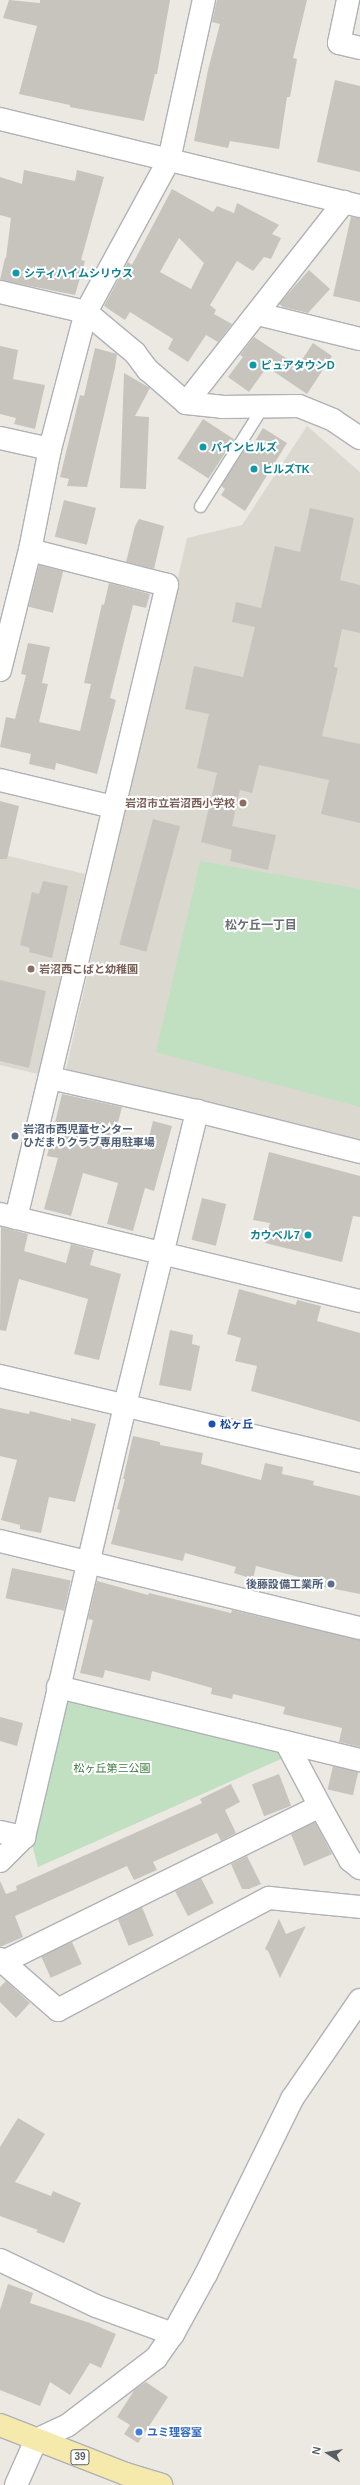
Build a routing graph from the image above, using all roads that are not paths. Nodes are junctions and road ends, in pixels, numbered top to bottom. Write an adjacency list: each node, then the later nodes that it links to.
1 (204, 0): 5 (street)
2 (348, 0): 3 (street)
3 (360, 48)
4 (0, 118): 5 (street)
5 (169, 160): 6 (street); 8 (street)
6 (352, 204): 9 (street)
7 (0, 292): 8 (street)
8 (86, 312): 11 (street); 15 (street)
9 (258, 314): 10 (street); 11 (street)
10 (360, 339)
11 (186, 403): 12 (street)
12 (263, 406): 14 (street); 16 (lane)
13 (0, 438): 15 (street)
14 (360, 438)
15 (50, 449): 17 (street)
16 (200, 506)
17 (30, 550): 18 (street); 20 (street)
18 (0, 670)
19 (0, 780): 20 (street)
20 (113, 807): 21 (street)
21 (50, 1078): 22 (street); 24 (street)
22 (197, 1111): 23 (street); 25 (street)
23 (360, 1152)
24 (8, 1216): 25 (street)
25 (162, 1254): 26 (street); 28 (street)
26 (360, 1302)
27 (0, 1376): 28 (street)
28 (125, 1405): 29 (street); 31 (street)
29 (360, 1461)
30 (0, 1541): 31 (street)
31 (89, 1562): 32 (street); 33 (street)
32 (360, 1628)
33 (58, 1687): 34 (street); 38 (street)
34 (286, 1742): 35 (street); 36 (street)
35 (360, 1760)
36 (320, 1806): 40 (street); 42 (street)
37 (0, 1832): 38 (street)
38 (24, 1837): 39 (street)
39 (0, 1861)
40 (360, 1868)
41 (360, 1907): 42 (street)
42 (2, 1961)
43 (360, 2000): 45 (street)
44 (0, 2260): 45 (street)
45 (173, 2334): 47 (street)
46 (0, 2425): 47 (main road, 39)
47 (36, 2440): 48 (street); 49 (main road, 39)
48 (16, 2485)
49 (161, 2485)

